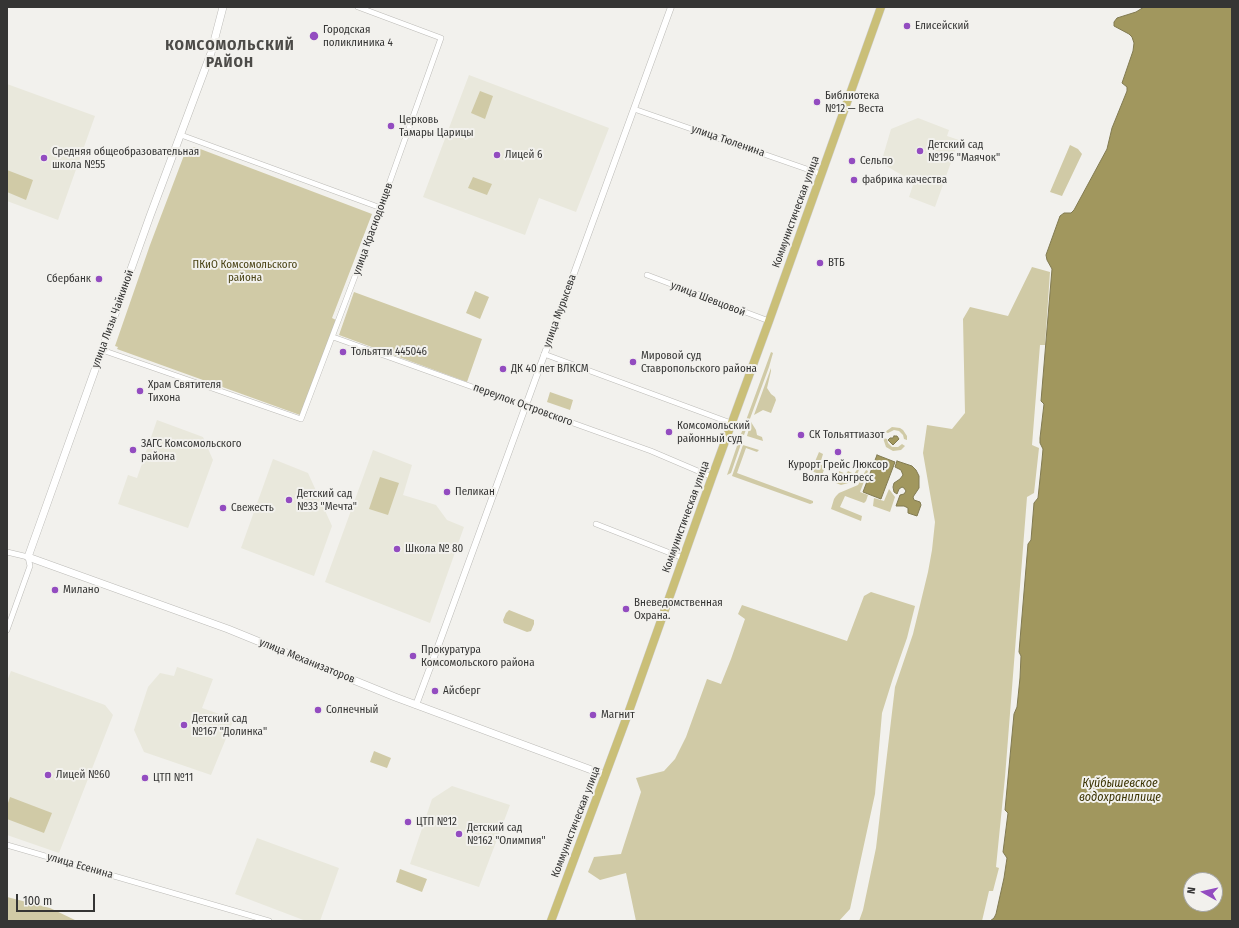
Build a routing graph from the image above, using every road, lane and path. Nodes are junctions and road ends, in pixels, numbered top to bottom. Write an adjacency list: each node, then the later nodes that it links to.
1 (224, 7): 6 (main road, улица Лизы Чайкиной)
2 (358, 7): 8 (street, улица Краснодонцев)
3 (671, 7): 5 (street, улица Мурысева)
4 (881, 7): 7 (main road, Коммунистическая улица)
5 (634, 108): 7 (street, улица Тюленина); 13 (street, улица Мурысева)
6 (181, 134): 8 (street); 12 (main road, улица Лизы Чайкиной)
7 (821, 174): 10 (main road, Коммунистическая улица)
8 (381, 208): 11 (street, улица Краснодонцев)
9 (647, 275): 10 (street, улица Шевцовой)
10 (769, 321): 15 (main road, Коммунистическая улица)
11 (333, 337): 12 (street, улица Краснодонцев); 14 (street, переулок Островского)
12 (102, 350): 19 (main road, улица Лизы Чайкиной)
13 (544, 354): 14 (street, улица Мурысева); 15 (street)
14 (526, 406): 16 (street, переулок Островского); 22 (street, улица Мурысева)
15 (731, 424): 16 (main road, Коммунистическая улица)
16 (712, 477): 20 (main road, Коммунистическая улица)
17 (596, 524): 20 (street)
18 (7, 552): 19 (street, улица Механизаторов)
19 (28, 557): 21 (street, улица Лизы Чайкиной); 22 (main road, улица Механизаторов)
20 (683, 558): 23 (main road, Коммунистическая улица)
21 (7, 630)
22 (416, 705): 23 (main road, улица Механизаторов)
23 (606, 775): 26 (main road, Коммунистическая улица)
24 (7, 845): 25 (street, улица Есенина)
25 (269, 921)
26 (551, 921)

